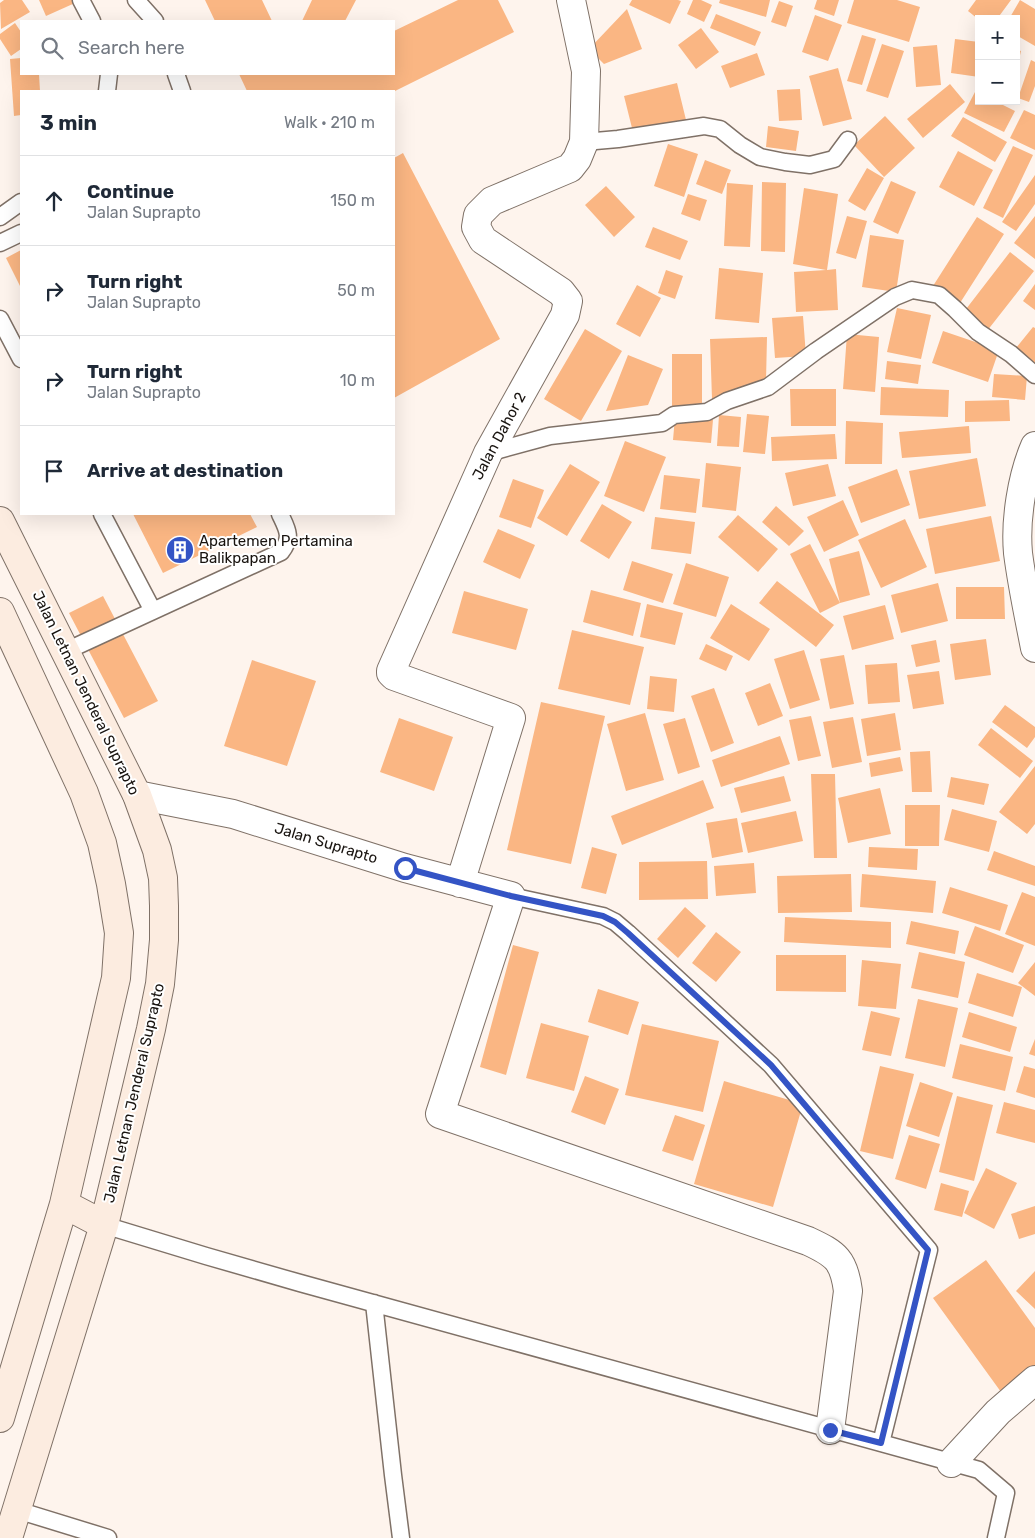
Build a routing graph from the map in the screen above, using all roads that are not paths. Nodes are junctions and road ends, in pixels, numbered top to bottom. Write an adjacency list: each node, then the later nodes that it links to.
1 (81, 0): 4 (lane)
2 (136, 0): 5 (lane)
3 (575, 2): 11 (street, Jalan Dahor 2)
4 (91, 20)
5 (154, 20)
6 (109, 75): 8 (lane)
7 (176, 75): 9 (lane)
8 (107, 90)
9 (182, 90)
10 (848, 140): 11 (lane)
11 (584, 142): 20 (street, Jalan Dahor 2)
12 (20, 203): 13 (lane)
13 (0, 216)
14 (20, 233): 15 (lane)
15 (0, 243)
16 (0, 319): 17 (lane)
17 (20, 357)
18 (1035, 375): 20 (lane)
19 (1035, 446): 26 (street)
20 (488, 454): 29 (street, Jalan Dahor 2)
21 (103, 515): 24 (lane)
22 (280, 515): 24 (lane)
23 (0, 521): 27 (main road, Jalan Letnan Jenderal Suprapto)
24 (153, 611): 27 (lane)
25 (0, 612): 31 (main road)
26 (1035, 648)
27 (66, 651): 28 (main road, Jalan Letnan Jenderal Suprapto)
28 (137, 795): 29 (street, Jalan Suprapto); 32 (main road, Jalan Letnan Jenderal Suprapto)
29 (460, 883): 30 (street, Jalan Suprapto)
30 (511, 896): 36 (street); 37 (lane, Jalan Suprapto)
31 (64, 1204): 32 (main road); 35 (main road)
32 (104, 1225): 33 (lane); 39 (main road, Jalan Letnan Jenderal Suprapto)
33 (374, 1303): 36 (lane); 42 (lane)
34 (1035, 1380): 38 (street)
35 (0, 1418)
36 (830, 1430): 37 (lane)
37 (881, 1443): 38 (lane)
38 (952, 1463): 43 (lane)
39 (17, 1510): 40 (main road, Jalan Letnan Jenderal Suprapto); 41 (lane)
40 (8, 1538)
41 (108, 1538)
42 (401, 1538)
43 (996, 1538)

